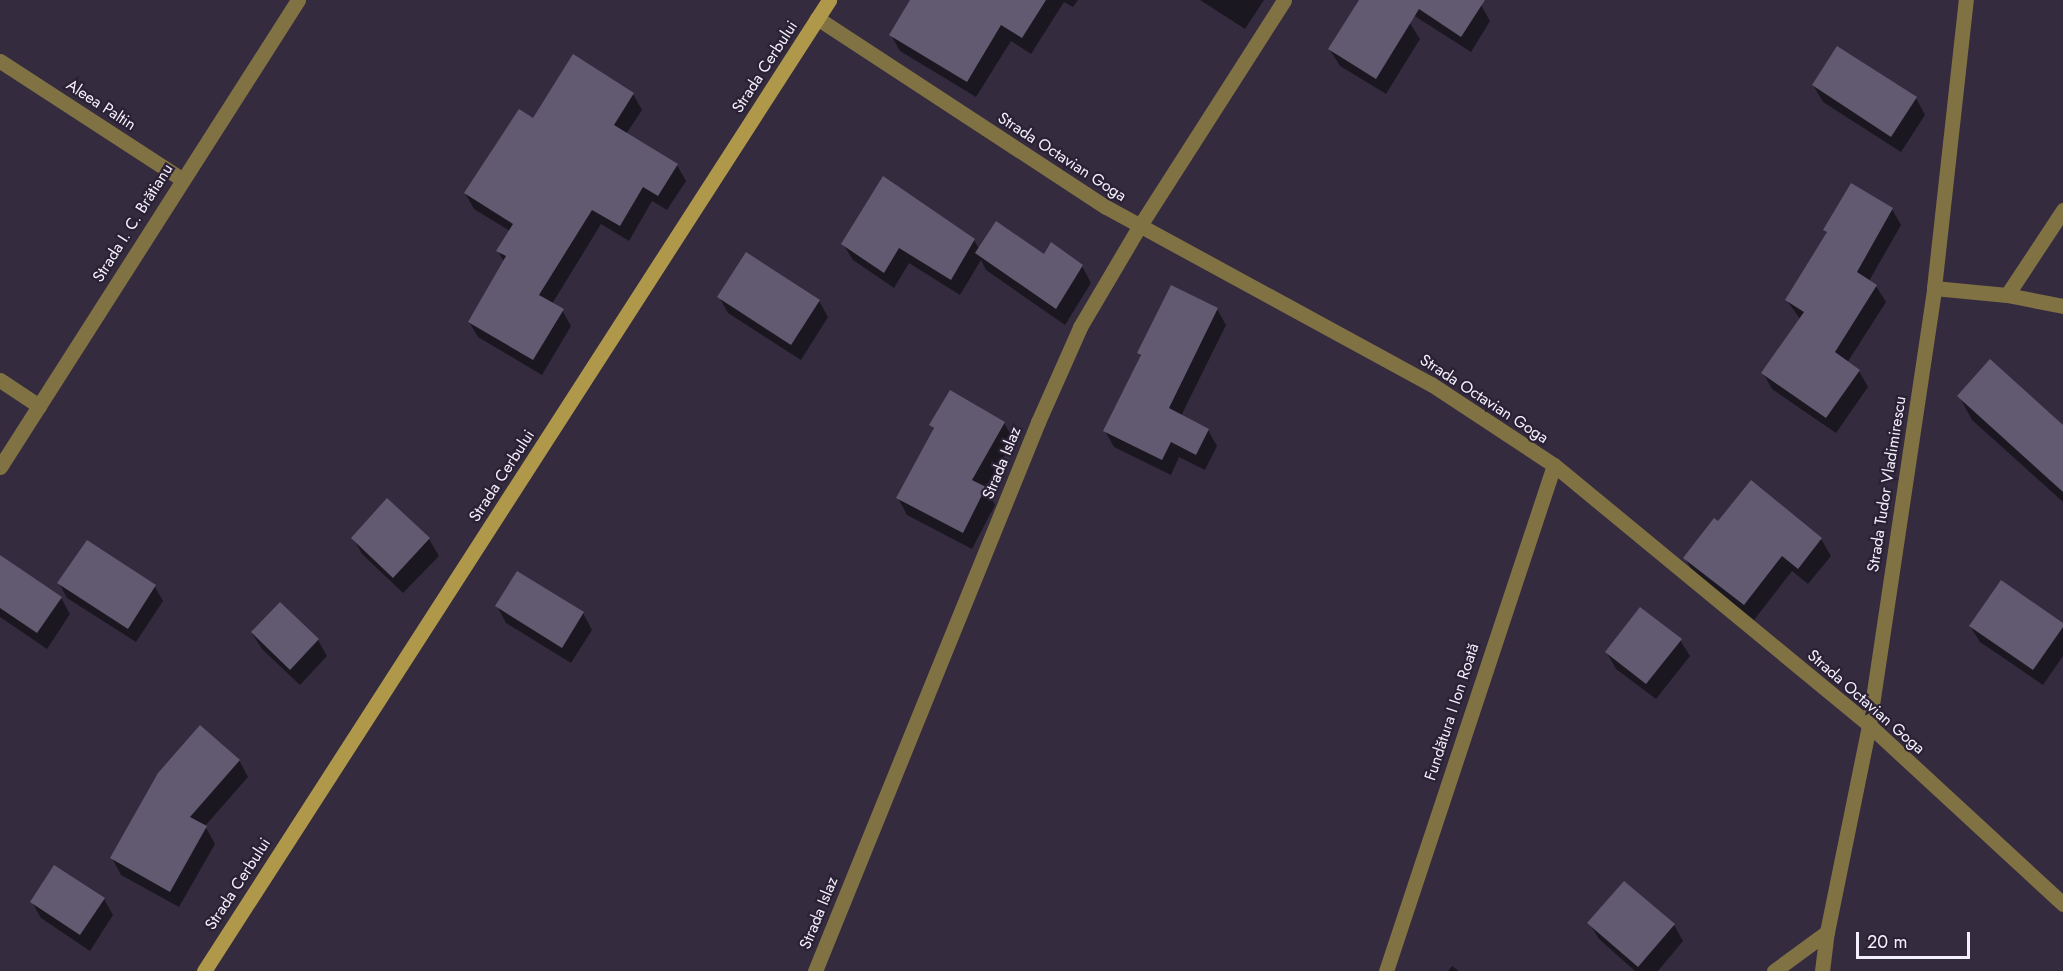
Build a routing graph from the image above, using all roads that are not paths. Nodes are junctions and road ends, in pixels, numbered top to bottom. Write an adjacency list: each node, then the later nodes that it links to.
1 (298, 0): 7 (street, Strada I. C. Brătianu)
2 (829, 0): 5 (street, Strada Cerbului)
3 (1284, 0): 9 (street, Strada Islaz)
4 (1966, 0): 10 (street, Strada Tudor Vladimirescu)
5 (818, 18): 9 (street, Strada Octavian Goga); 20 (street, Strada Cerbului)
6 (0, 61): 7 (street, Aleea Paltin)
7 (182, 179): 14 (street, Strada I. C. Brătianu)
8 (2063, 210): 11 (street)
9 (1138, 227): 15 (street, Strada Octavian Goga); 21 (street, Strada Islaz)
10 (1934, 288): 11 (street); 17 (street, Strada Tudor Vladimirescu)
11 (2007, 295): 12 (street)
12 (2063, 306)
13 (0, 380): 14 (street)
14 (39, 406): 16 (street, Strada I. C. Brătianu)
15 (1554, 465): 17 (street, Strada Octavian Goga); 22 (street, Fundătura I Ion Roată)
16 (0, 467)
17 (1869, 725): 18 (street, Strada Octavian Goga); 19 (street, Strada Tudor Vladimirescu)
18 (2063, 904)
19 (1827, 932): 23 (street); 24 (street, Strada Tudor Vladimirescu)
20 (204, 971)
21 (815, 971)
22 (1386, 971)
23 (1774, 971)
24 (1822, 971)

